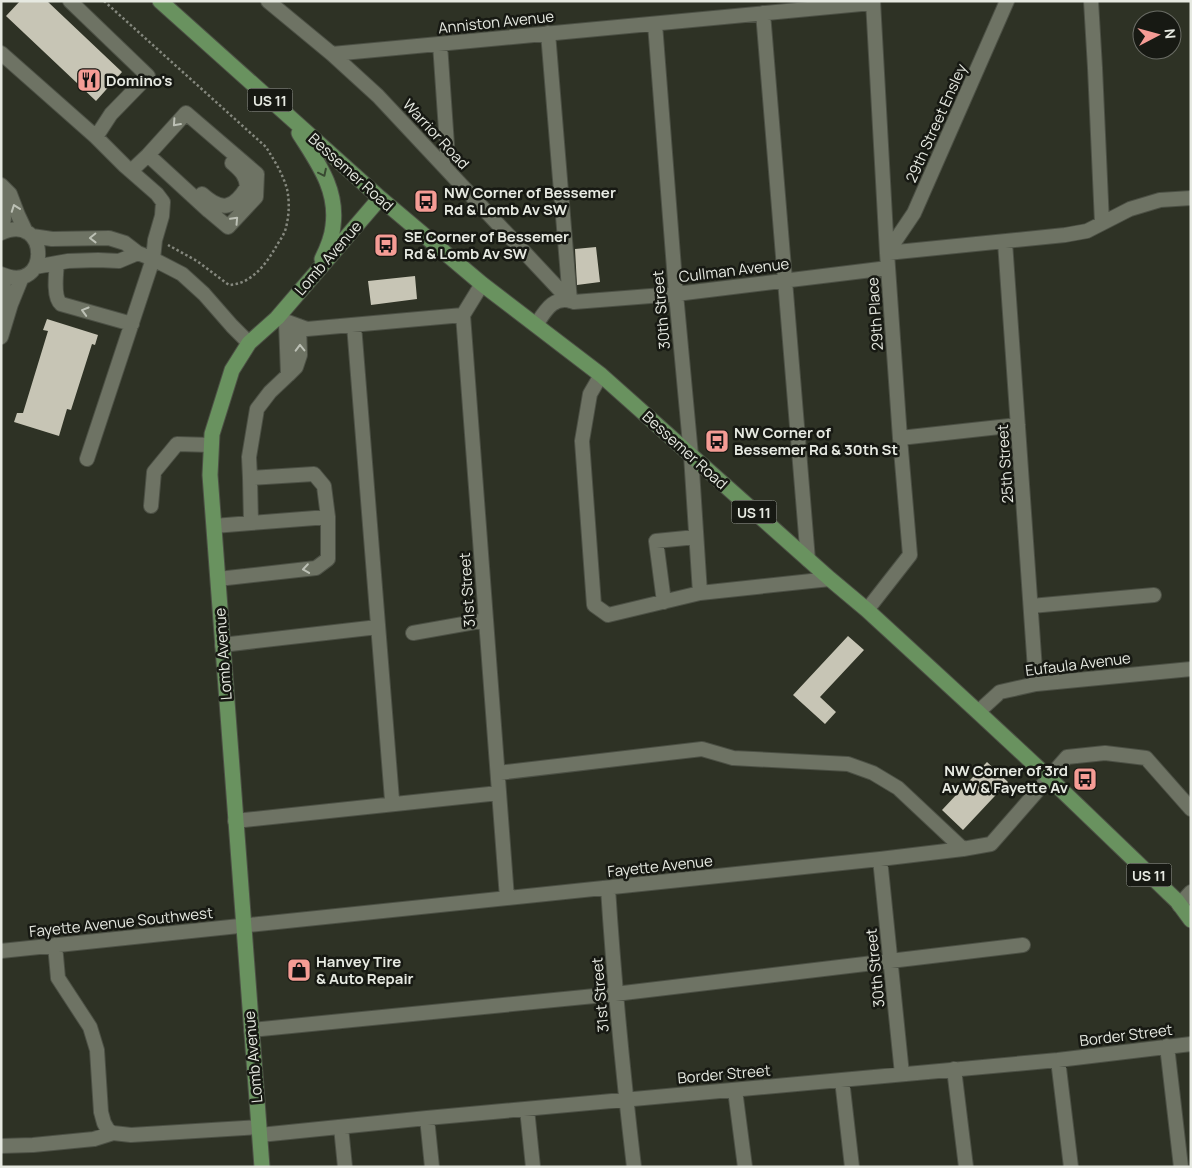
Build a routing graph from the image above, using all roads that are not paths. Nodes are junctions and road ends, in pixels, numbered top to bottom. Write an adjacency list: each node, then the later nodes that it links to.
1 (70, 1): 15 (street)
2 (160, 1): 13 (main road, Bessemer Road / US 11)
3 (268, 1): 12 (street, Warrior Road)
4 (1007, 1): 29 (street, 29th Street Ensley)
5 (1091, 1): 24 (street)
6 (872, 2): 7 (street, Anniston Avenue); 29 (street, 29th Place)
7 (763, 13): 8 (street, Anniston Avenue); 37 (street)
8 (654, 24): 9 (street, Anniston Avenue); 39 (street, 30th Street)
9 (548, 33): 10 (street, Anniston Avenue); 40 (street)
10 (440, 44): 12 (street, Anniston Avenue); 17 (street)
11 (1, 53): 15 (street)
12 (332, 54): 17 (street, Warrior Road)
13 (289, 116): 21 (main road, Bessemer Road / US 11); 34 (main road, one-way to 34)
14 (205, 129): 16 (street, one-way to 16); 20 (street); 20 (street, one-way to 14)
15 (96, 137): 18 (street)
16 (148, 155): 18 (street); 20 (street)
17 (442, 163): 40 (street, Warrior Road)
18 (131, 171): 30 (street)
19 (1, 185): 26 (street, one-way to 19)
20 (180, 185)
21 (380, 198): 34 (main road, Lomb Avenue); 38 (main road, Bessemer Road / US 11)
22 (1191, 198): 24 (street)
23 (1, 200): 25 (street)
24 (1102, 223): 27 (street)
25 (2, 233): 26 (street)
26 (29, 234): 28 (street, one-way to 26); 32 (street)
27 (1005, 242): 29 (street); 49 (street, 25th Street)
28 (138, 253): 30 (street); 31 (street)
29 (887, 253): 33 (street, 29th Place)
30 (153, 259): 43 (street); 47 (street)
31 (57, 263): 32 (street); 43 (street, one-way to 31)
32 (35, 268): 36 (street)
33 (888, 268): 37 (street, Cullman Avenue); 50 (street, 29th Place)
34 (318, 271): 42 (main road, Lomb Avenue)
35 (2, 275): 36 (street); 46 (street)
36 (22, 277): 46 (street)
37 (784, 280): 39 (street, Cullman Avenue); 60 (street)
38 (482, 284): 41 (street); 45 (main road, Bessemer Road / US 11)
39 (676, 294): 40 (street, Cullman Avenue); 52 (street, 30th Street)
40 (570, 301): 45 (street, Cullman Avenue)
41 (462, 315): 44 (street); 68 (street, 31st Street)
42 (287, 322): 44 (street); 47 (main road, Lomb Avenue); 54 (street)
43 (132, 324): 53 (street)
44 (354, 325): 69 (street)
45 (536, 325): 48 (main road, Bessemer Road / US 11)
46 (2, 335)
47 (249, 343): 51 (main road, Lomb Avenue)
48 (601, 375): 52 (main road, Bessemer Road / US 11); 65 (street)
49 (1018, 424): 50 (street); 66 (street, 25th Street)
50 (900, 438): 67 (street, 29th Place)
51 (211, 445): 55 (street); 58 (main road, Lomb Avenue)
52 (691, 455): 59 (street, 30th Street); 60 (main road, Bessemer Road / US 11)
53 (88, 459)
54 (250, 478): 56 (street); 57 (street)
55 (151, 506)
56 (328, 517): 57 (street); 61 (street, one-way to 61)
57 (251, 523): 58 (street)
58 (214, 526): 61 (main road, Lomb Avenue)
59 (696, 538): 63 (street, 30th Street); 65 (street)
60 (808, 560): 62 (main road, Bessemer Road / US 11)
61 (218, 579): 71 (main road, Lomb Avenue)
62 (830, 579): 63 (street); 67 (main road, Bessemer Road / US 11)
63 (700, 593): 65 (street)
64 (1154, 595): 66 (street)
65 (664, 602)
66 (1031, 606): 73 (street, 25th Street)
67 (867, 610): 74 (main road, Bessemer Road / US 11)
68 (486, 620): 70 (street); 75 (street, 31st Street)
69 (378, 627): 71 (street); 78 (street)
70 (413, 633)
71 (222, 645): 80 (main road, Lomb Avenue)
72 (1191, 668): 73 (street, Eufaula Avenue)
73 (1036, 684): 74 (street, Eufaula Avenue)
74 (978, 712): 76 (main road, Bessemer Road / US 11)
75 (498, 773): 77 (street, 31st Street); 81 (street)
76 (1049, 778): 79 (street, Fayette Avenue); 81 (street, Fayette Avenue); 86 (main road, Bessemer Road / US 11)
77 (499, 793): 78 (street); 85 (street, 31st Street)
78 (395, 804): 80 (street)
79 (1191, 809)
80 (235, 821): 88 (main road, Lomb Avenue)
81 (963, 849): 82 (street, Fayette Avenue)
82 (880, 859): 83 (street, Fayette Avenue); 92 (street, 30th Street)
83 (608, 888): 85 (street, Fayette Avenue); 93 (street, 31st Street)
84 (1191, 892): 86 (street)
85 (508, 898): 88 (street, Fayette Avenue)
86 (1179, 905): 87 (main road, Bessemer Road / US 11)
87 (1191, 920)
88 (244, 926): 89 (street, Fayette Avenue Southwest); 94 (main road, Lomb Avenue)
89 (55, 945): 91 (street, Fayette Avenue Southwest); 107 (street)
90 (1023, 945): 92 (street)
91 (1, 951)
92 (890, 960): 93 (street); 99 (street, 30th Street)
93 (615, 994): 94 (street); 102 (street, 31st Street)
94 (251, 1030): 106 (main road, Lomb Avenue)
95 (1191, 1044): 96 (street, Border Street)
96 (1167, 1046): 97 (street, Border Street); 118 (street)
97 (1058, 1060): 98 (street, Border Street); 117 (street)
98 (954, 1070): 99 (street, Border Street); 116 (street)
99 (902, 1074): 100 (street, Border Street)
100 (842, 1080): 101 (street, Border Street); 115 (street)
101 (735, 1090): 102 (street, Border Street); 114 (street)
102 (626, 1100): 103 (street, Border Street); 113 (street, 31st Street)
103 (527, 1109): 104 (street, Border Street); 112 (street)
104 (427, 1118): 105 (street, Border Street); 111 (street)
105 (341, 1127): 106 (street, Border Street); 110 (street)
106 (259, 1131): 107 (street, Border Street); 109 (main road, Lomb Avenue)
107 (113, 1133): 108 (street)
108 (1, 1146)
109 (262, 1167)
110 (345, 1167)
111 (432, 1167)
112 (533, 1167)
113 (634, 1167)
114 (745, 1167)
115 (852, 1167)
116 (966, 1167)
117 (1071, 1167)
118 (1181, 1167)

